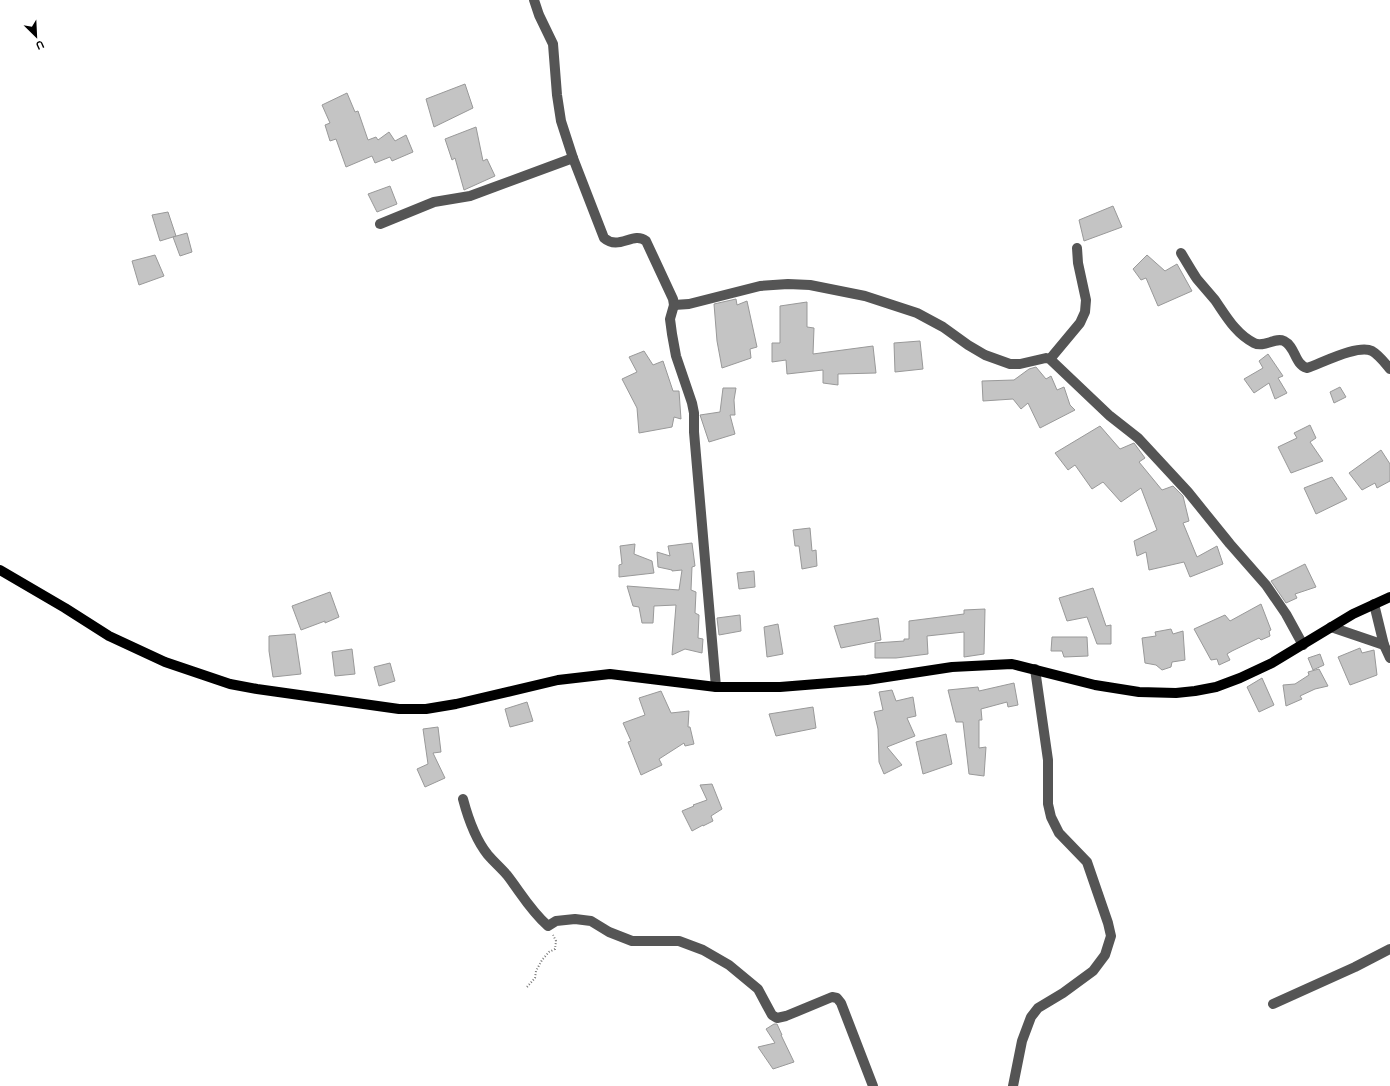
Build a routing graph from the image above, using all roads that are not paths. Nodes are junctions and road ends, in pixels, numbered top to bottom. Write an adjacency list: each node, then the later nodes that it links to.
1 (534, 0): 2 (street)
2 (573, 158): 3 (street); 6 (street)
3 (380, 224)
4 (1077, 248): 7 (street)
5 (1181, 253): 8 (street)
6 (674, 305): 7 (street); 17 (street)
7 (1050, 359): 13 (street)
8 (1390, 369)
9 (0, 570): 17 (main road)
10 (1390, 597): 11 (main road)
11 (1374, 604): 12 (main road); 14 (street)
12 (1330, 627): 13 (main road); 14 (street)
13 (1303, 645): 16 (main road)
14 (1384, 645): 15 (street)
15 (1390, 658)
16 (1035, 670): 17 (main road); 22 (street)
17 (716, 687)
18 (463, 799): 21 (street)
19 (1390, 949): 20 (street)
20 (1273, 1004)
21 (873, 1086)
22 (1013, 1086)

